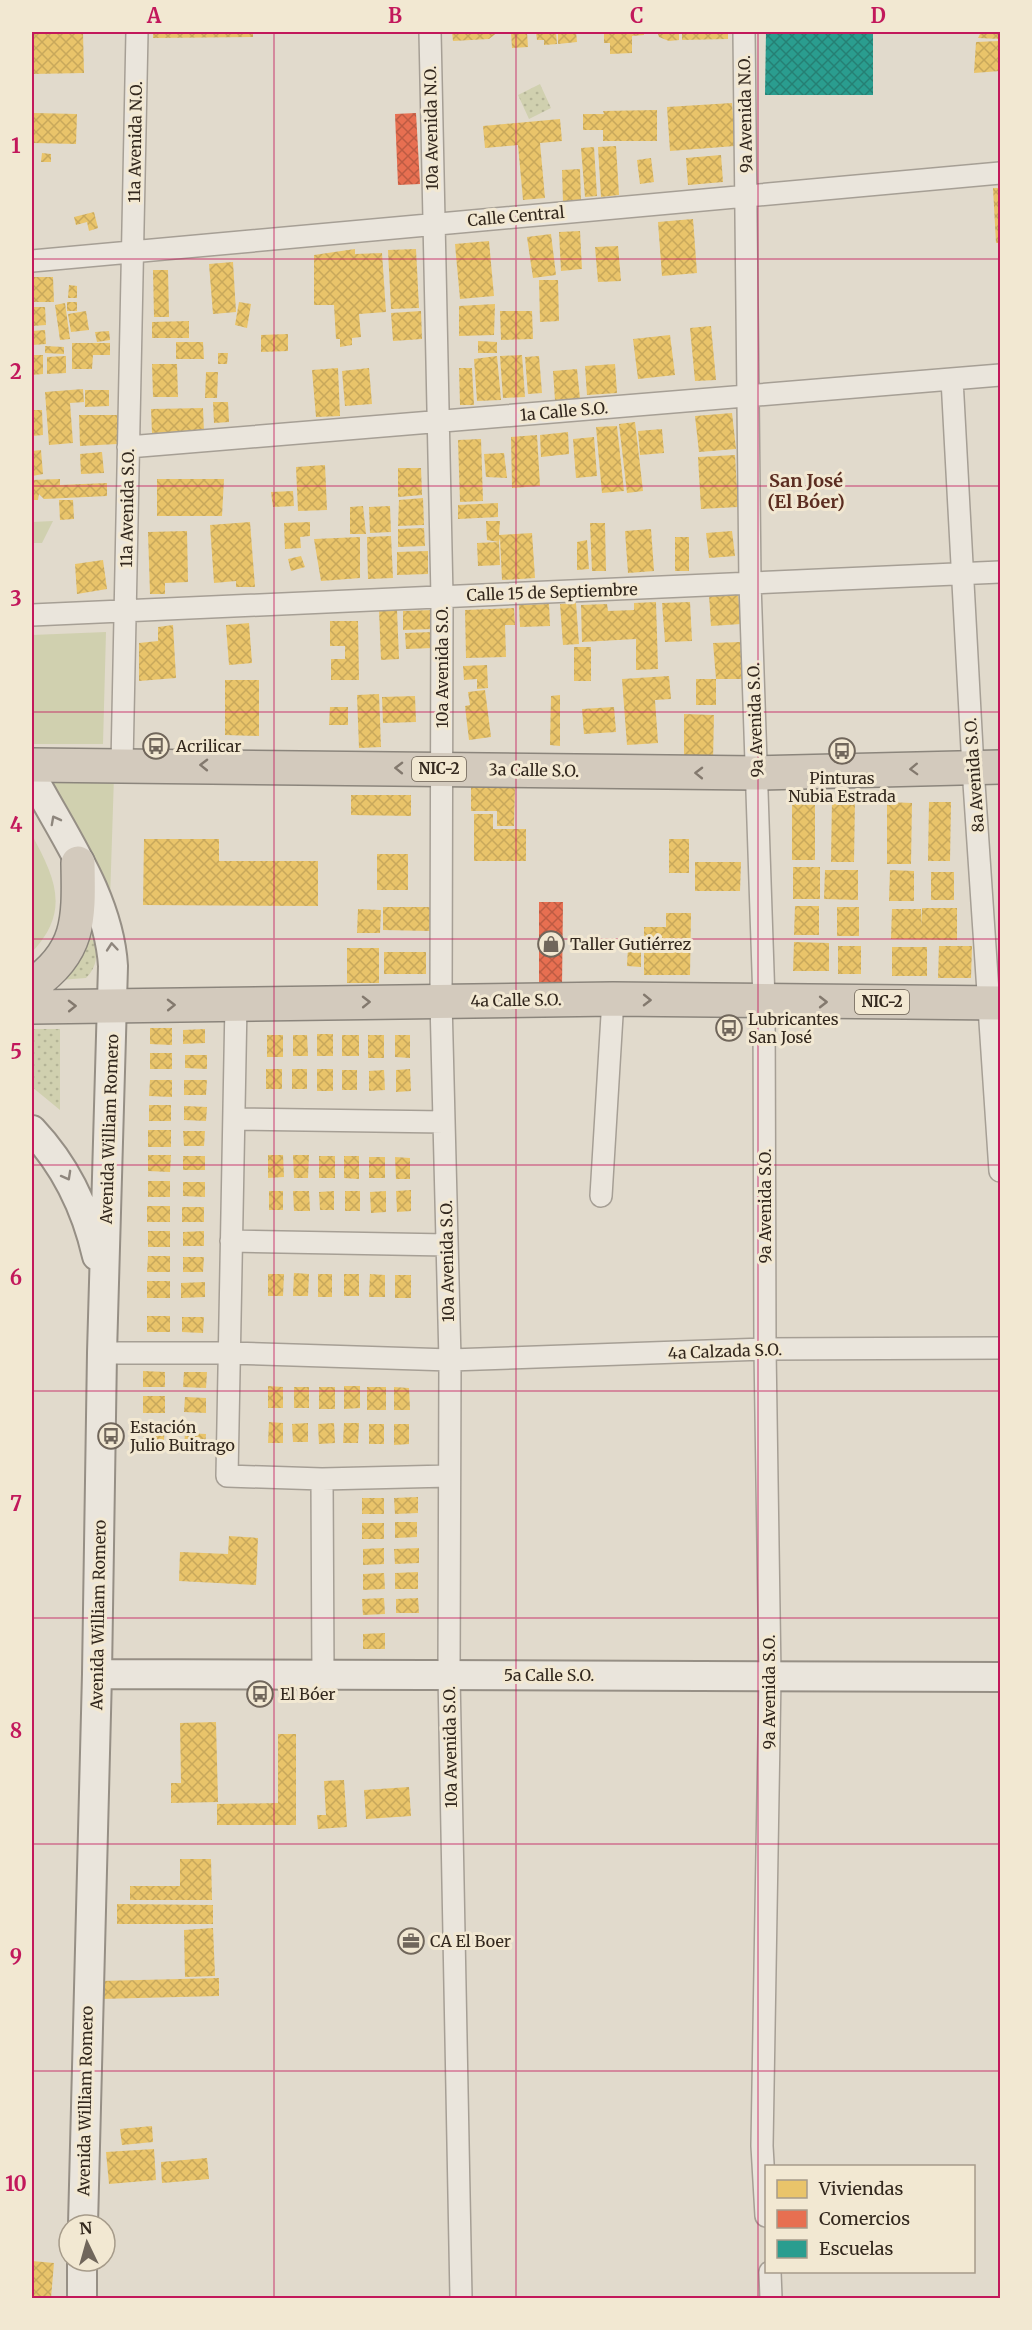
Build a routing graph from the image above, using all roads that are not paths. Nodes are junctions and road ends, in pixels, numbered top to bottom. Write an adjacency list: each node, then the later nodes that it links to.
1 (138, 32): 7 (street, 11a Avenida N.O.)
2 (430, 32): 6 (street, 10a Avenida N.O.)
3 (744, 32): 5 (street, 9a Avenida N.O.)
4 (1000, 173): 5 (street, Calle Central)
5 (747, 196): 6 (street, Calle Central); 11 (street, 9a Avenida S.O.)
6 (432, 224): 7 (street, Calle Central); 12 (street, 10a Avenida S.O.)
7 (132, 252): 8 (street, Calle Central); 13 (street, 11a Avenida S.O.)
8 (32, 261)
9 (1000, 375): 10 (street, 1a Calle S.O.)
10 (952, 380): 11 (street, 1a Calle S.O.); 15 (street, 8a Avenida S.O.)
11 (747, 397): 12 (street, 1a Calle S.O.); 16 (street, 9a Avenida S.O.)
12 (438, 422): 13 (street, 1a Calle S.O.); 17 (street, 10a Avenida S.O.)
13 (128, 447): 18 (street, 11a Avenida S.O.)
14 (1000, 572): 15 (street, Calle 15 de Septiembre)
15 (962, 574): 16 (street, Calle 15 de Septiembre); 22 (street, 8a Avenida S.O.)
16 (750, 583): 17 (street, Calle 15 de Septiembre); 24 (street, 9a Avenida S.O.)
17 (442, 597): 18 (street, Calle 15 de Septiembre); 23 (street, 10a Avenida S.O.)
18 (125, 611): 19 (street, Calle 15 de Septiembre); 20 (street, 11a Avenida S.O.)
19 (32, 615)
20 (122, 764): 21 (highway, 3a Calle S.O. / NIC-2); 23 (highway, 3a Calle S.O. / NIC-2, one-way to 20)
21 (32, 765)
22 (987, 767): 24 (highway, 3a Calle S.O. / NIC-2, one-way to 24); 31 (street, 8a Avenida S.O.)
23 (442, 769): 24 (highway, 3a Calle S.O. / NIC-2, one-way to 23); 29 (street, 10a Avenida S.O.)
24 (757, 773): 30 (street, 9a Avenida S.O.)
25 (32, 776): 26 (main road, Avenida William Romero, one-way to 25)
26 (78, 863): 27 (highway); 33 (main road, Avenida William Romero, one-way to 26)
27 (32, 985)
28 (613, 999): 29 (highway, 4a Calle S.O. / NIC-2); 30 (highway, 4a Calle S.O. / NIC-2, one-way to 30); 39 (street)
29 (441, 1001): 32 (highway, 4a Calle S.O. / NIC-2, one-way to 29); 36 (street, 10a Avenida S.O.)
30 (764, 1001): 31 (highway, 4a Calle S.O. / NIC-2, one-way to 31); 44 (street, 9a Avenida S.O.)
31 (995, 1003): 38 (street, 8a Avenida S.O.)
32 (236, 1004): 33 (highway, 4a Calle S.O. / NIC-2, one-way to 32); 35 (street)
33 (112, 1005): 34 (highway, 4a Calle S.O. / NIC-2, one-way to 33); 42 (main road, Avenida William Romero)
34 (32, 1007)
35 (234, 1119): 36 (street); 40 (street)
36 (444, 1122): 41 (street, 10a Avenida S.O.)
37 (32, 1130): 42 (main road, one-way to 42)
38 (1000, 1171)
39 (602, 1196)
40 (231, 1241): 41 (street); 46 (street)
41 (447, 1245): 47 (street, 10a Avenida S.O.)
42 (104, 1306): 45 (main road, Avenida William Romero)
43 (1000, 1348): 44 (street, 4a Calzada S.O.)
44 (765, 1349): 47 (street, 4a Calzada S.O.); 53 (street, 9a Avenida S.O.)
45 (102, 1353): 46 (street, 4a Calzada S.O.); 50 (main road, Avenida William Romero)
46 (229, 1353): 47 (street, 4a Calzada S.O.); 49 (street)
47 (450, 1360): 48 (street, 10a Avenida S.O.)
48 (449, 1476): 49 (street); 51 (street, 10a Avenida S.O.)
49 (322, 1479): 52 (street)
50 (97, 1674): 52 (main road, 5a Calle S.O.); 56 (main road, Avenida William Romero)
51 (449, 1674): 52 (main road, 5a Calle S.O.); 53 (main road, 5a Calle S.O.); 60 (street, 10a Avenida S.O.)
52 (323, 1675)
53 (770, 1676): 54 (main road, 5a Calle S.O.); 55 (street, 9a Avenida S.O.)
54 (1000, 1677)
55 (765, 2198)
56 (83, 2213)
57 (82, 2273): 59 (main road)
58 (770, 2273): 61 (street)
59 (82, 2298)
60 (461, 2298)
61 (771, 2298)

